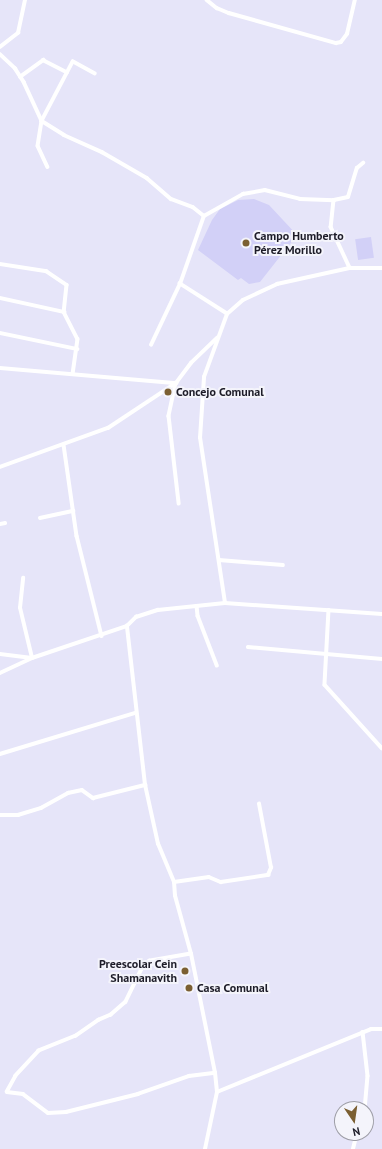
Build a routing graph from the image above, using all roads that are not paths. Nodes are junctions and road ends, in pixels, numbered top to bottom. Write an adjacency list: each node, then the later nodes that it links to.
1 (25, 0): 4 (street)
2 (207, 0): 3 (street)
3 (355, 0)
4 (0, 47)
5 (0, 54): 8 (street)
6 (67, 72): 7 (street); 8 (street); 9 (street)
7 (95, 74)
8 (20, 77): 9 (street)
9 (42, 121): 11 (street); 13 (street)
10 (363, 163): 12 (street)
11 (48, 167)
12 (334, 200): 13 (street); 15 (street)
13 (204, 216): 17 (street)
14 (0, 264): 19 (street)
15 (350, 268): 16 (street); 20 (street)
16 (382, 268)
17 (180, 284): 20 (street); 23 (street)
18 (0, 298): 19 (street)
19 (64, 312): 24 (street)
20 (227, 314): 22 (street)
21 (0, 333): 24 (street)
22 (218, 337): 27 (street); 33 (street)
23 (152, 345)
24 (77, 350): 26 (street)
25 (0, 368): 26 (street)
26 (73, 374): 27 (street)
27 (176, 383): 28 (street); 30 (street)
28 (64, 445): 29 (street); 31 (street)
29 (0, 467)
30 (178, 503)
31 (73, 511): 32 (street); 41 (street)
32 (40, 518)
33 (220, 560): 34 (street); 36 (street)
34 (282, 566)
35 (23, 578): 45 (street)
36 (225, 603): 37 (street); 38 (street)
37 (197, 606): 40 (street); 47 (street)
38 (329, 610): 39 (street); 44 (street)
39 (382, 614)
40 (127, 626): 41 (street); 49 (street)
41 (102, 636): 45 (street)
42 (248, 647): 44 (street)
43 (0, 654): 45 (street)
44 (326, 655): 46 (street); 50 (street)
45 (32, 658): 48 (street)
46 (382, 658)
47 (217, 665)
48 (0, 673)
49 (135, 713): 51 (street); 52 (street)
50 (382, 748)
51 (0, 754)
52 (145, 785): 54 (street); 55 (street)
53 (259, 804): 55 (street)
54 (0, 815)
55 (174, 882): 56 (street)
56 (190, 954): 59 (street); 59 (street)
57 (382, 1029): 58 (street)
58 (363, 1032): 60 (street); 61 (street)
59 (215, 1073): 60 (street)
60 (217, 1092): 62 (street)
61 (366, 1101)
62 (205, 1149)

